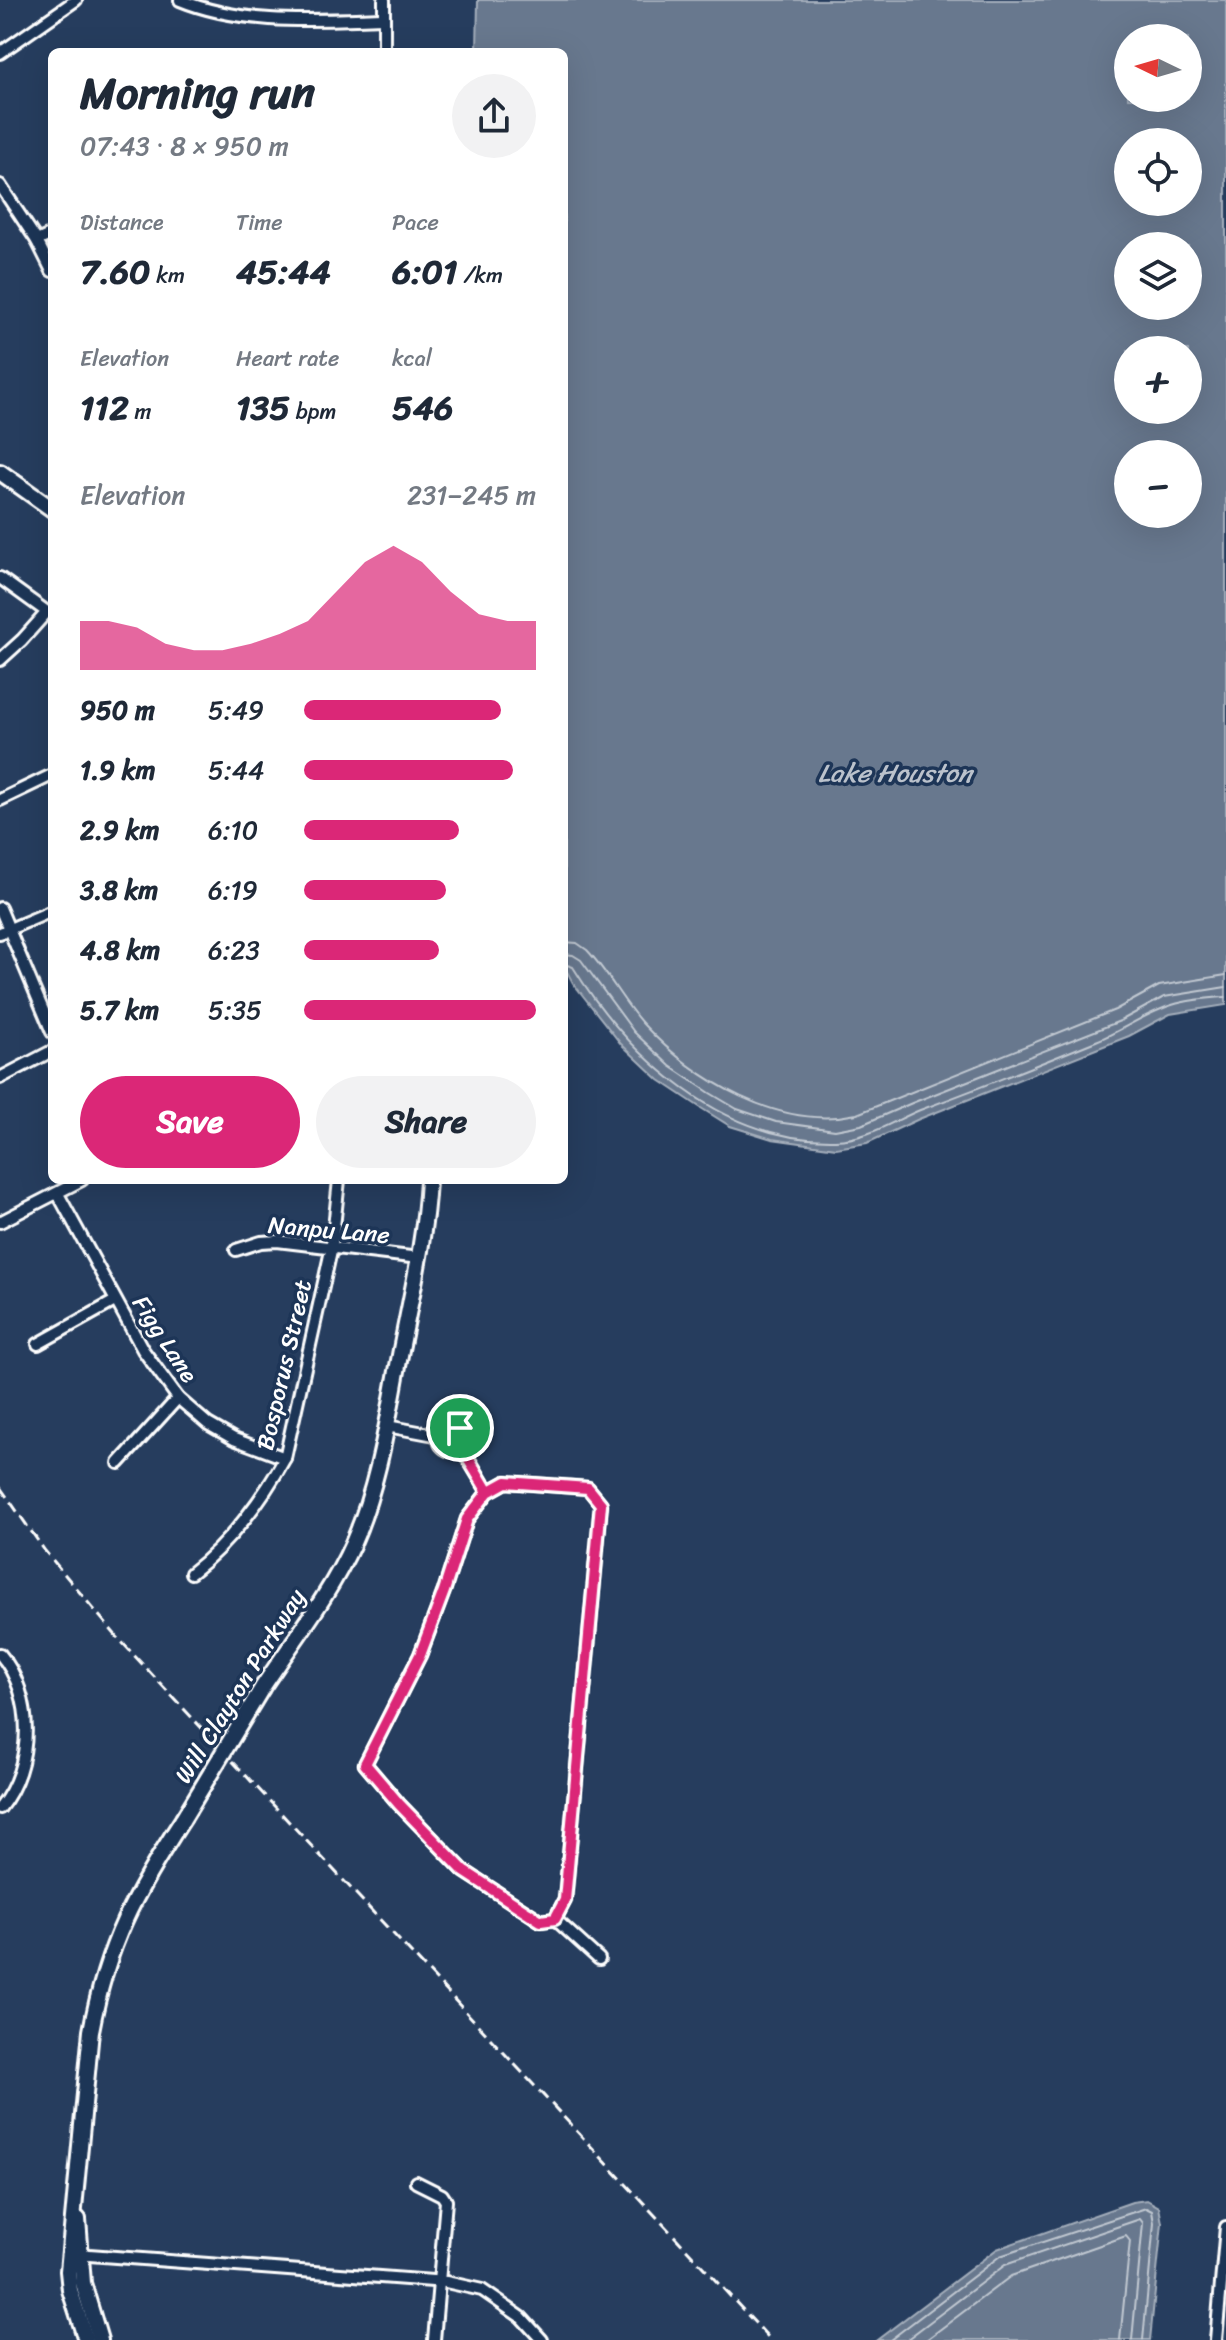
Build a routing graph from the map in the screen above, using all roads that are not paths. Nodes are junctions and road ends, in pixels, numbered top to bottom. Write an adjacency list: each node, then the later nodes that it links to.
1 (76, 0): 6 (street)
2 (180, 0): 4 (street)
3 (384, 0): 4 (street)
4 (384, 18): 5 (street)
5 (384, 48)
6 (0, 53)
7 (0, 185): 9 (street)
8 (48, 236): 9 (street)
9 (37, 241): 10 (street)
10 (48, 263)
11 (0, 472): 12 (street)
12 (48, 506)
13 (0, 578): 14 (street)
14 (0, 660)
15 (48, 777): 16 (street)
16 (0, 800)
17 (0, 908): 19 (street)
18 (48, 913): 19 (street)
19 (4, 931): 20 (street)
20 (48, 1024)
21 (48, 1053): 22 (street)
22 (0, 1078)
23 (75, 1184): 26 (street)
24 (339, 1184): 28 (street, Bosporus Street)
25 (428, 1184): 30 (street, Will Clayton Parkway)
26 (58, 1194): 27 (street); 31 (street, Figg Lane)
27 (0, 1222)
28 (332, 1246): 29 (street, Nanpu Lane); 30 (street, Nanpu Lane); 37 (street, Bosporus Street)
29 (236, 1250)
30 (419, 1258): 34 (street, Will Clayton Parkway)
31 (115, 1301): 32 (street); 33 (street, Figg Lane)
32 (38, 1344)
33 (178, 1398): 37 (street, Figg Lane); 38 (street)
34 (387, 1426): 35 (street); 48 (street, Will Clayton Parkway, bridge)
35 (440, 1436): 36 (street); 36 (street)
36 (461, 1447): 39 (street)
37 (285, 1458): 40 (street, Bosporus Street)
38 (119, 1463)
39 (488, 1492): 43 (street); 43 (street)
40 (191, 1573)
41 (0, 1654): 42 (street)
42 (0, 1808)
43 (555, 1919): 44 (street)
44 (599, 1959)
45 (416, 2182): 49 (street)
46 (1226, 2227): 47 (street)
47 (1225, 2253): 54 (street)
48 (75, 2254): 49 (street); 50 (street, Will Clayton Parkway); 51 (street, Will Clayton Parkway)
49 (439, 2281): 52 (street); 53 (street)
50 (86, 2340)
51 (100, 2340)
52 (434, 2340)
53 (542, 2340)
54 (1216, 2340)

